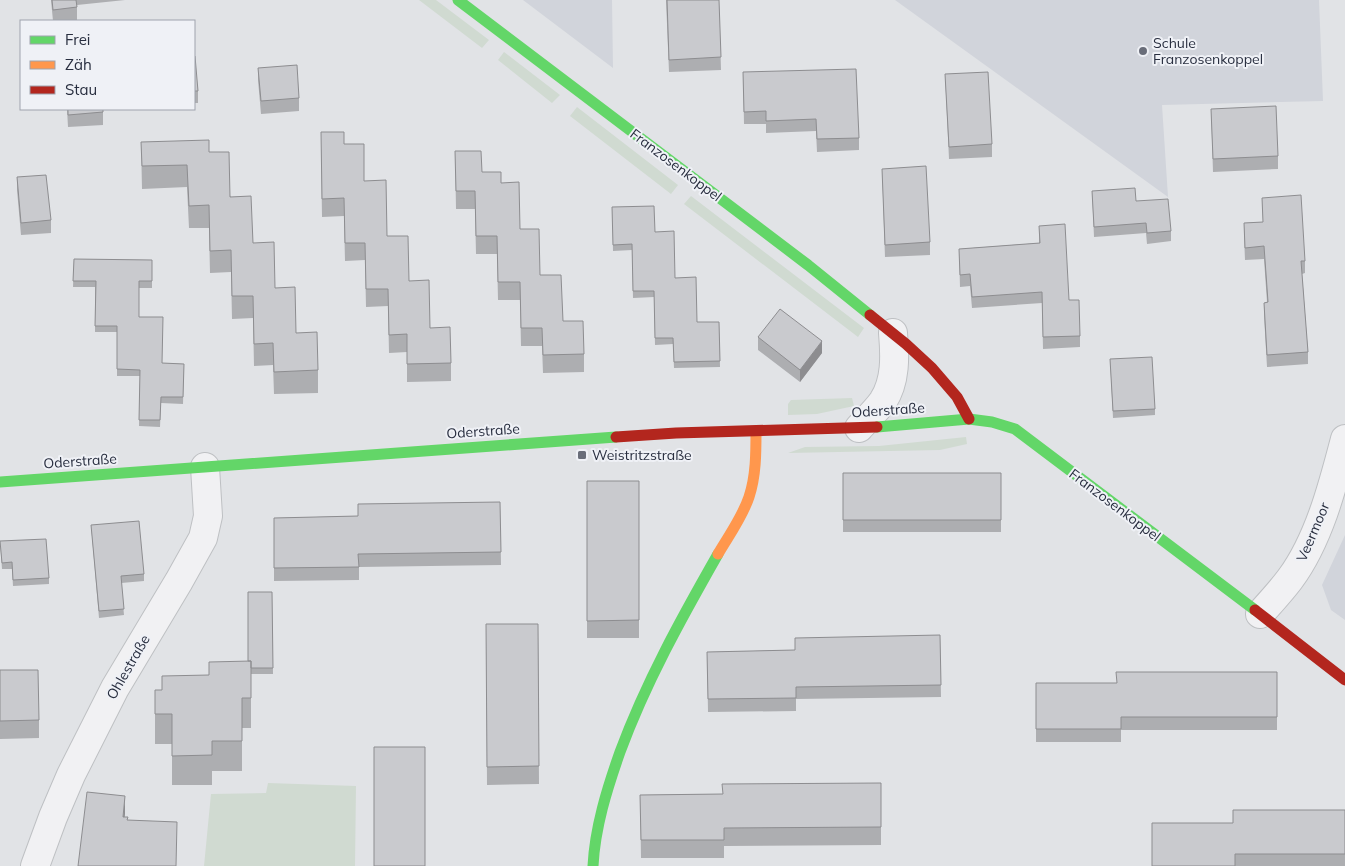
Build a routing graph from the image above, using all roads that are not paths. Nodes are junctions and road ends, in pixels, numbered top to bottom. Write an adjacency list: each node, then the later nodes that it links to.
1 (458, 0): 2 (street, Franzosenkoppel)
2 (892, 333): 3 (street, Franzosenkoppel); 4 (street)
3 (969, 419): 4 (street, Oderstraße); 9 (street, Franzosenkoppel)
4 (859, 428): 5 (street, Oderstraße)
5 (756, 431): 7 (street, Oderstraße); 12 (street)
6 (1345, 439): 9 (street, Veermoor)
7 (205, 467): 8 (street, Oderstraße); 11 (street, Ohlestraße)
8 (0, 482)
9 (1260, 614): 10 (street, Franzosenkoppel)
10 (1345, 680)
11 (35, 866)
12 (593, 866)

